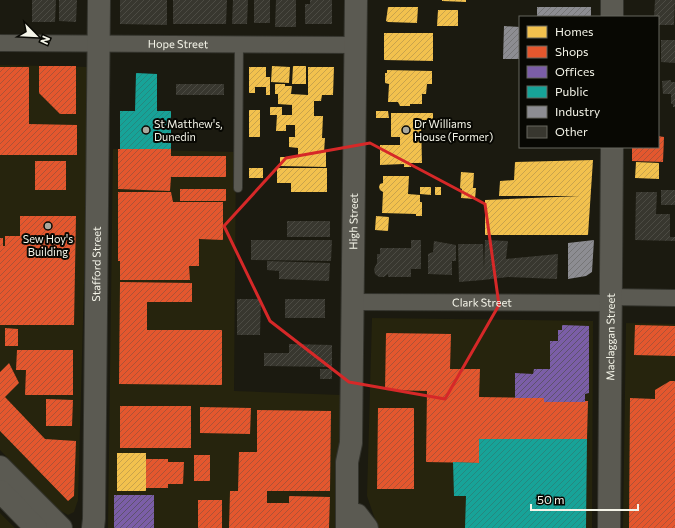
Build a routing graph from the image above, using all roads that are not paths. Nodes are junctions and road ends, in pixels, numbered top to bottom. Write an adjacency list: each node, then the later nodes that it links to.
1 (99, 0): 6 (street, Stafford Street)
2 (356, 0): 8 (street, High Street)
3 (612, 0): 4 (street)
4 (612, 16)
5 (0, 43): 6 (street, Hope Street)
6 (98, 44): 7 (street, Hope Street); 19 (street, Stafford Street)
7 (239, 44): 8 (street, Hope Street); 10 (lane)
8 (355, 45): 13 (street, High Street)
9 (612, 148): 12 (street, Maclaggan Street)
10 (238, 188)
11 (675, 298): 12 (street, Clark Street)
12 (611, 300): 13 (street, Clark Street); 20 (street, Maclaggan Street)
13 (352, 302): 16 (street, High Street)
14 (0, 467): 18 (street)
15 (0, 491): 17 (street)
16 (357, 525)
17 (36, 528)
18 (61, 528)
19 (92, 528)
20 (609, 528)

